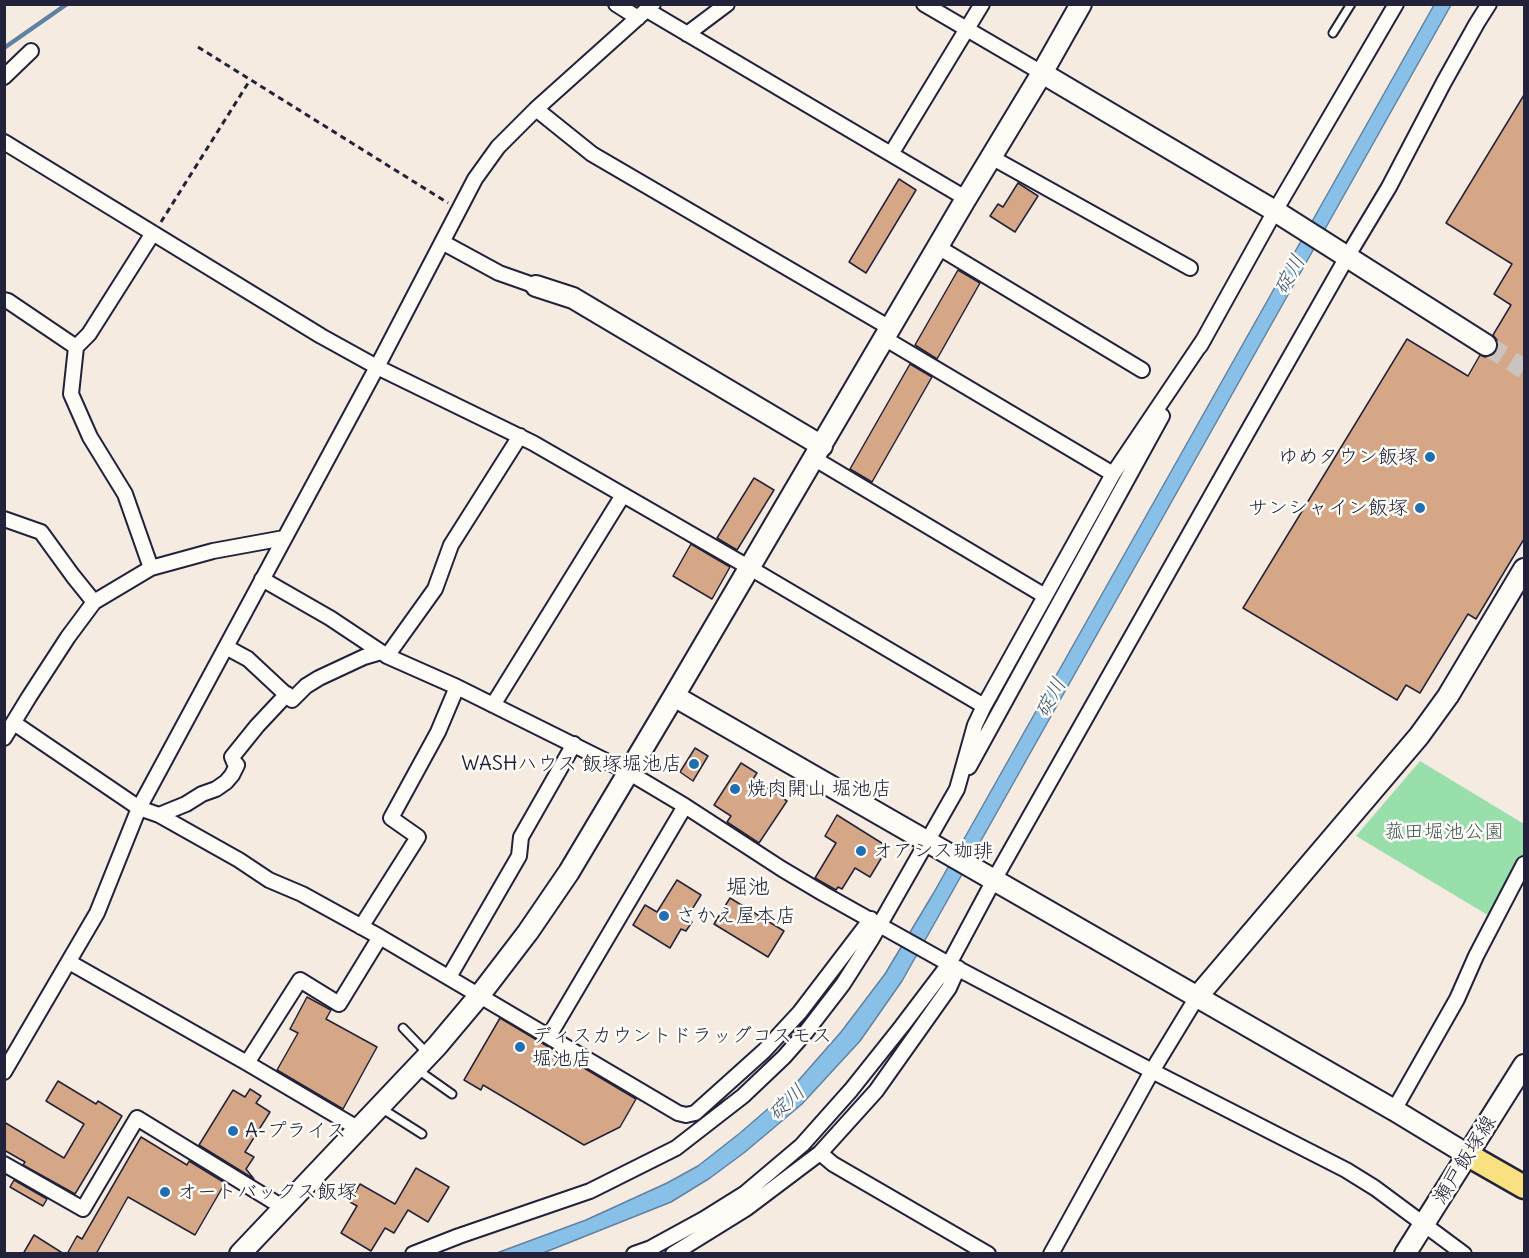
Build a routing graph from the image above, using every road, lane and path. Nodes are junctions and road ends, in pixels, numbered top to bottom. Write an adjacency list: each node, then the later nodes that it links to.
1 (616, 4): 9 (street)
2 (727, 4): 12 (street)
3 (924, 4): 10 (street)
4 (982, 4): 10 (street)
5 (1081, 4): 15 (street)
6 (1351, 4): 11 (lane)
7 (1396, 4): 24 (street)
8 (1489, 4): 28 (street)
9 (646, 11): 12 (street); 18 (street)
10 (968, 30): 15 (street); 20 (street)
11 (1333, 33)
12 (687, 34): 20 (street)
13 (198, 47): 17 (path)
14 (32, 51): 16 (street)
15 (1042, 74): 21 (street); 24 (street)
16 (4, 77)
17 (250, 80): 23 (path); 25 (path)
18 (536, 109): 23 (street); 32 (street)
19 (4, 142): 25 (street)
20 (891, 154): 22 (street)
21 (991, 158): 22 (street); 29 (street)
22 (967, 199): 27 (street)
23 (459, 210): 26 (street)
24 (1277, 212): 28 (street); 33 (street)
25 (153, 233): 35 (street); 36 (street)
26 (442, 242): 30 (street); 36 (street)
27 (938, 247): 32 (street); 37 (street)
28 (1345, 255): 34 (street); 67 (street)
29 (1190, 268)
30 (536, 286): 39 (street)
31 (4, 300): 35 (street)
32 (887, 333): 39 (street); 40 (street)
33 (1204, 339): 40 (street); 61 (street)
34 (1486, 345)
35 (76, 347): 44 (street)
36 (377, 367): 38 (street); 43 (street)
37 (1142, 370)
38 (520, 436): 41 (street); 51 (street)
39 (818, 452): 45 (street); 48 (street)
40 (1113, 474): 48 (street)
41 (623, 495): 45 (street); 55 (street)
42 (4, 519): 49 (street)
43 (284, 538): 44 (street); 47 (street)
44 (151, 568): 49 (street)
45 (750, 568): 54 (street); 56 (street)
46 (1524, 568): 75 (street)
47 (262, 579): 50 (street); 51 (street)
48 (1045, 596): 56 (street)
49 (94, 602): 57 (street)
50 (226, 647): 53 (street); 63 (street)
51 (384, 654): 52 (street); 53 (street)
52 (457, 687): 55 (street); 69 (street)
53 (287, 694): 64 (street)
54 (674, 696): 60 (street); 65 (street)
55 (493, 705): 59 (street)
56 (984, 706): 61 (street)
57 (14, 723): 58 (street); 63 (street)
58 (4, 738)
59 (574, 744): 60 (street); 73 (street)
60 (628, 772): 62 (street); 74 (street)
61 (957, 789): 65 (street)
62 (686, 806): 68 (street); 77 (street)
63 (139, 808): 64 (street); 71 (street)
64 (159, 815): 69 (street)
65 (928, 842): 67 (street); 68 (street)
66 (1524, 864): 85 (street)
67 (992, 879): 72 (street); 75 (street)
68 (877, 923): 72 (street); 77 (street); 96 (street)
69 (361, 927): 70 (street)
70 (380, 938): 73 (street); 79 (street)
71 (69, 962): 79 (street); 82 (street)
72 (950, 964): 81 (street); 88 (street); 97 (street)
73 (449, 977): 74 (street)
74 (479, 996): 77 (street); 78 (street)
75 (1197, 997): 81 (street); 85 (street)
76 (403, 1028): 78 (lane)
77 (549, 1036)
78 (422, 1062): 83 (lane); 84 (street)
79 (247, 1063): 86 (street)
80 (1524, 1065): 89 (street, 瀬戸飯塚線)
81 (1152, 1071): 93 (street); 99 (street)
82 (4, 1072)
83 (453, 1094)
84 (380, 1107): 86 (street); 87 (lane)
85 (1394, 1110): 89 (street)
86 (359, 1129): 92 (street)
87 (422, 1134)
88 (820, 1153): 94 (street); 98 (street)
89 (1468, 1155): 91 (main road); 93 (street, 瀬戸飯塚線)
90 (4, 1164): 92 (street)
91 (1524, 1187)
92 (284, 1208): 95 (street)
93 (1424, 1225): 100 (street, 瀬戸飯塚線); 101 (street)
94 (683, 1252)
95 (240, 1254)
96 (413, 1254)
97 (634, 1254)
98 (988, 1254)
99 (1051, 1254)
100 (1405, 1254)
101 (1464, 1254)

